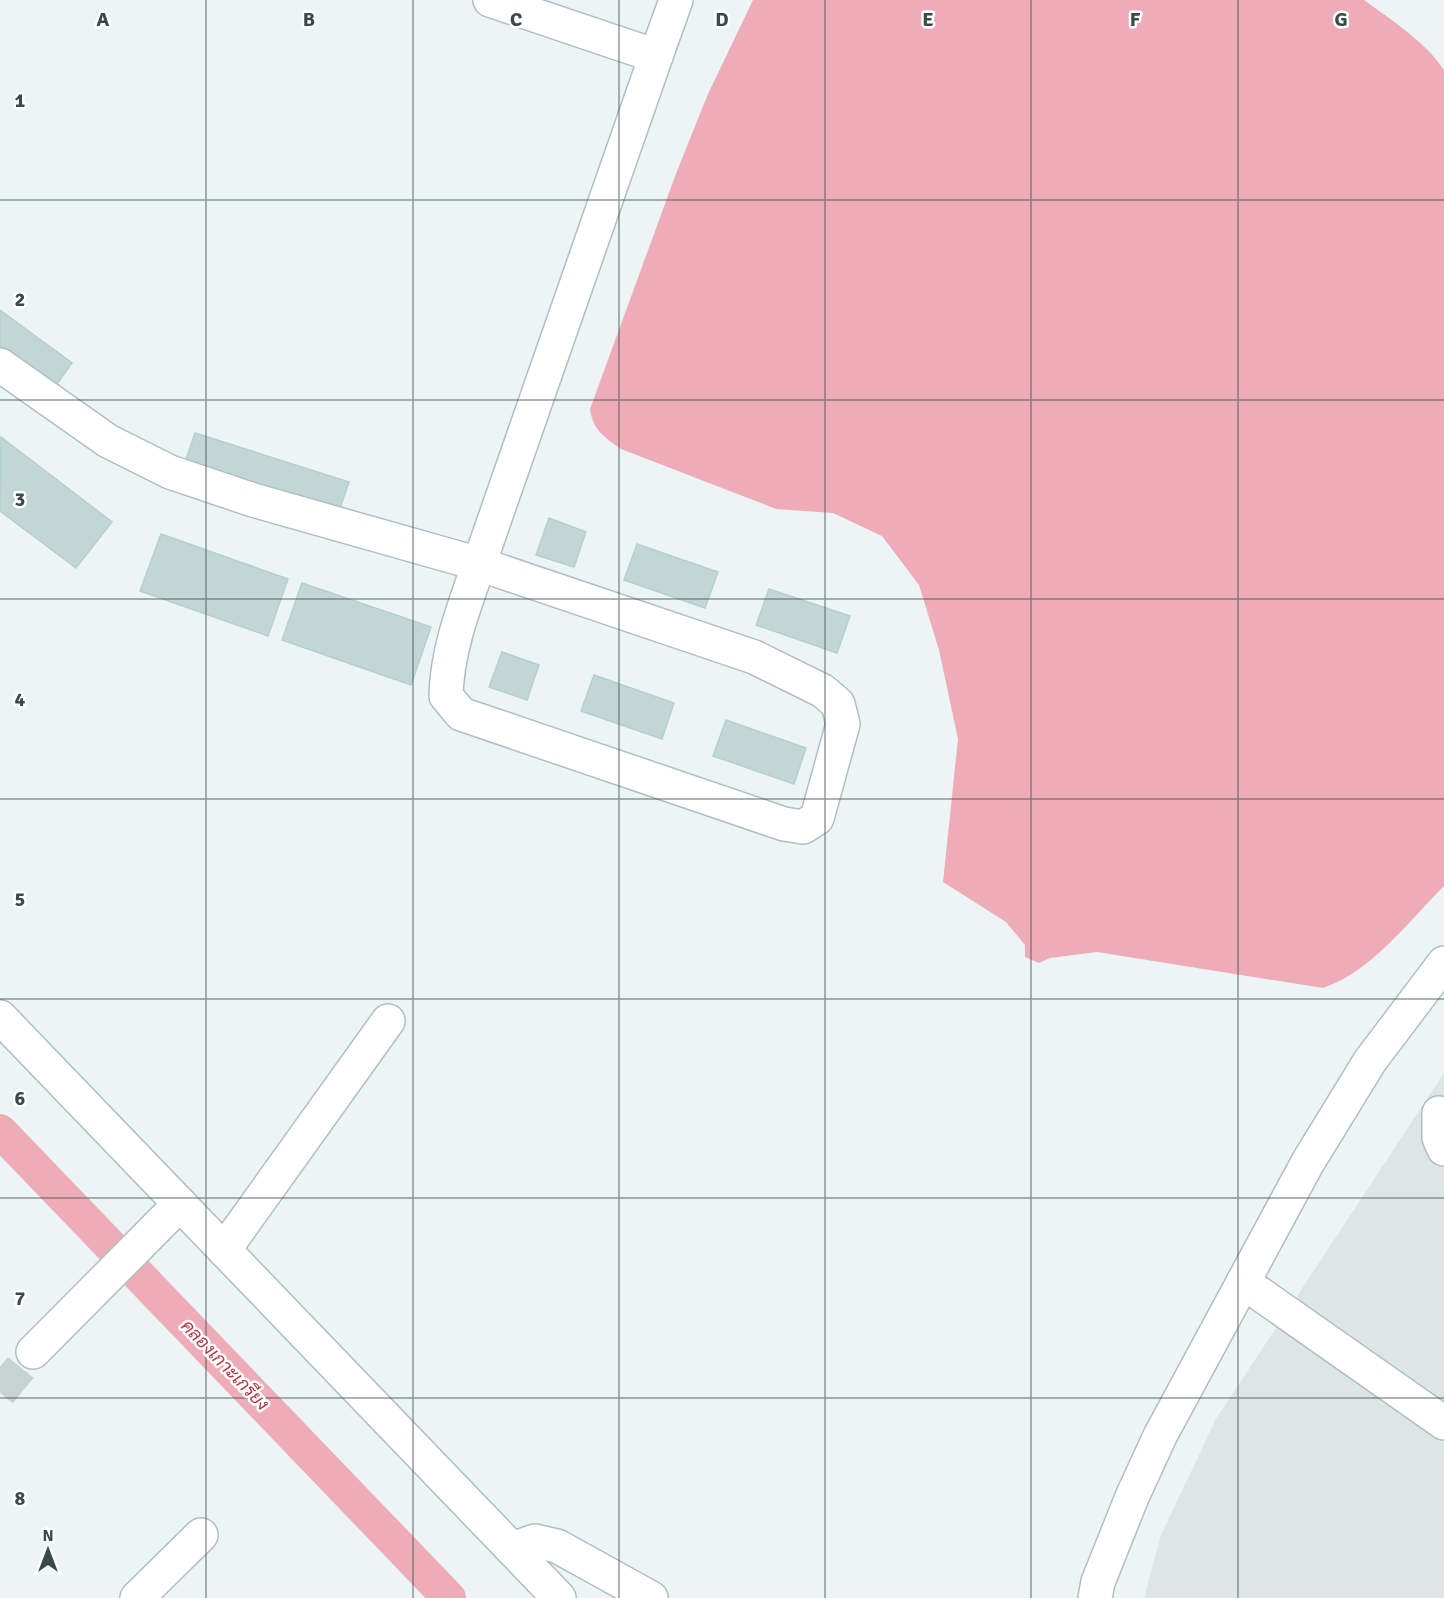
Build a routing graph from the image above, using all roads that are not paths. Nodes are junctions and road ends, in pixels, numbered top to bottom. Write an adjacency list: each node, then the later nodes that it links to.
1 (490, 0): 3 (street)
2 (676, 0): 3 (street)
3 (656, 56): 5 (street)
4 (0, 365): 5 (street)
5 (479, 564): 5 (street)
6 (1444, 963): 13 (street)
7 (0, 1017): 11 (street)
8 (388, 1021): 12 (street)
9 (1439, 1113): 10 (street)
10 (1444, 1149)
11 (180, 1204): 12 (street); 14 (street)
12 (224, 1250): 17 (street)
13 (1243, 1281): 15 (street); 21 (street)
14 (33, 1352)
15 (1444, 1424)
16 (201, 1535): 18 (street)
17 (512, 1549): 19 (street); 20 (street)
18 (137, 1598)
19 (559, 1598)
20 (651, 1598)
21 (1095, 1598)

